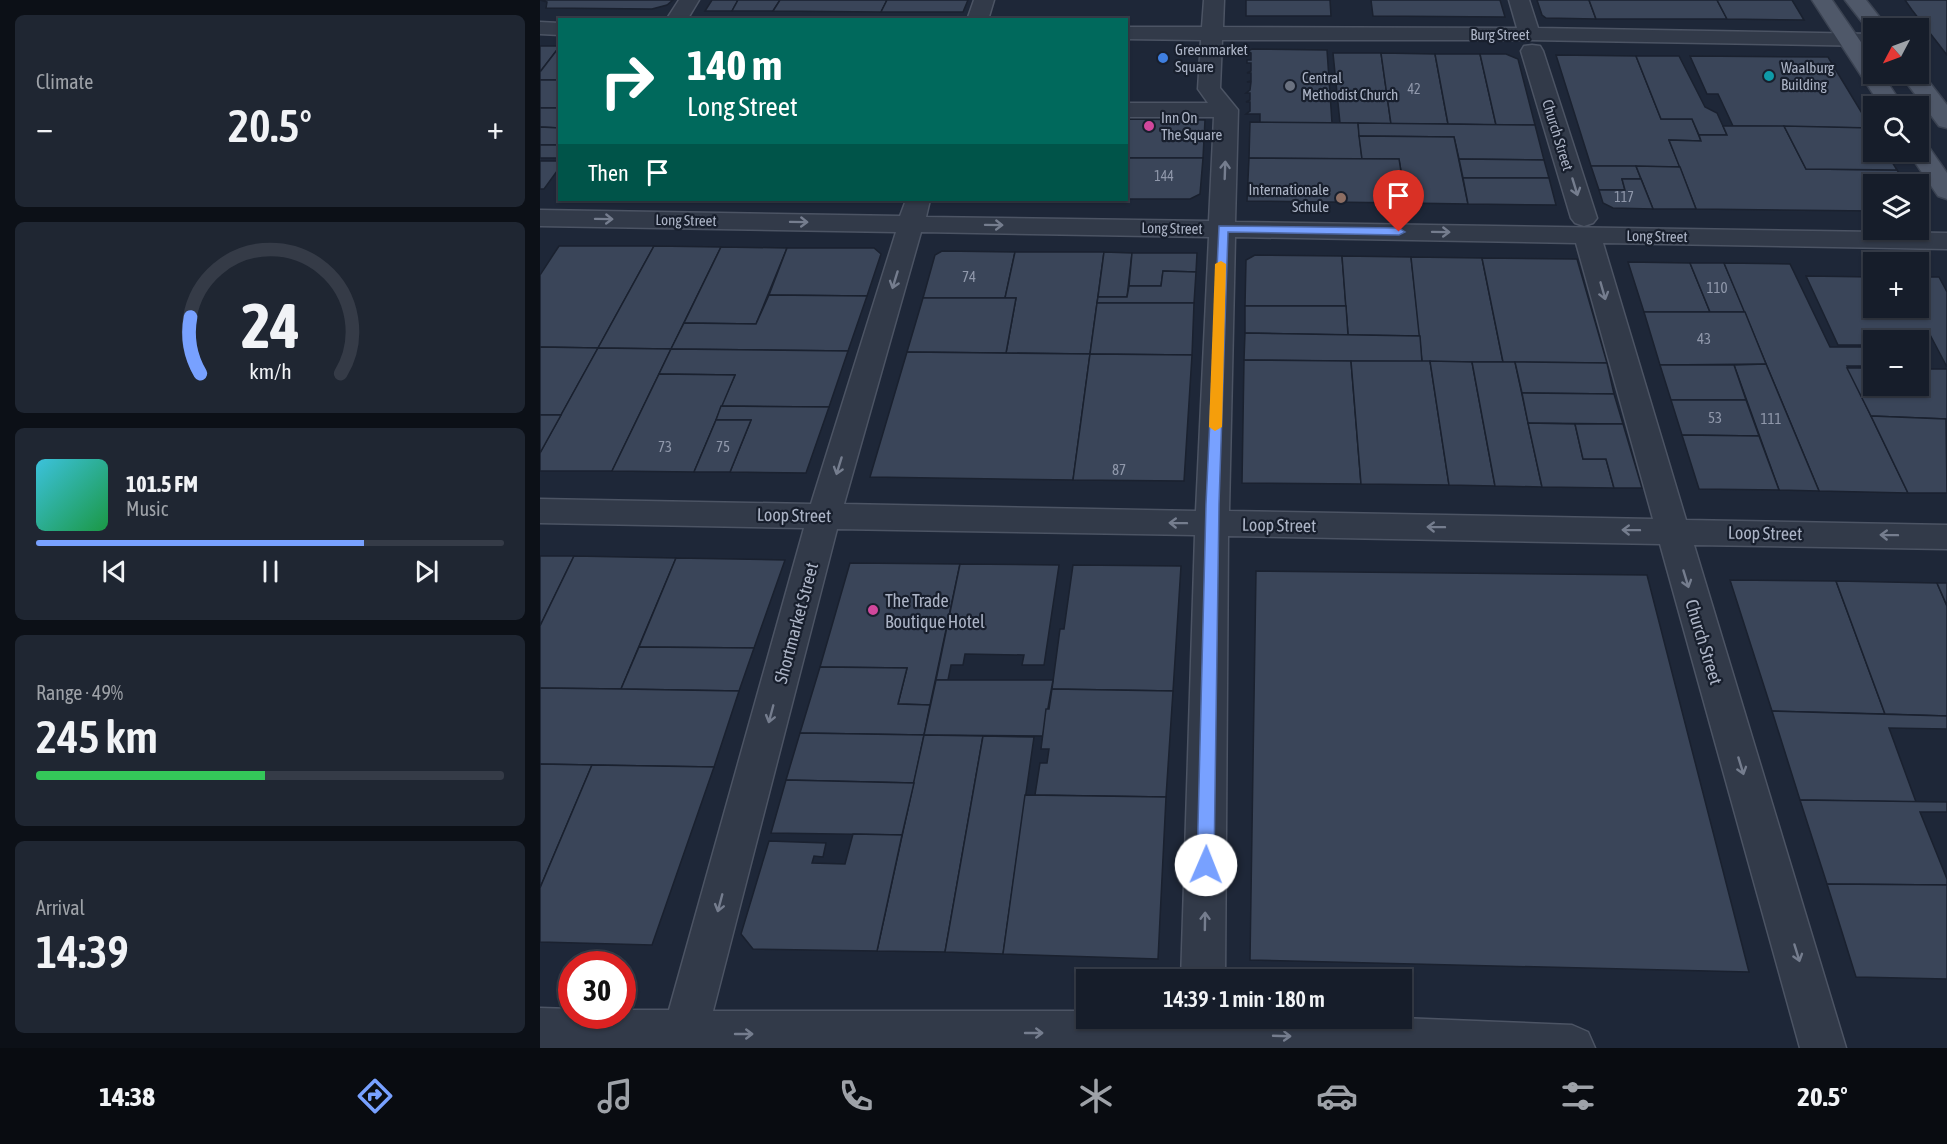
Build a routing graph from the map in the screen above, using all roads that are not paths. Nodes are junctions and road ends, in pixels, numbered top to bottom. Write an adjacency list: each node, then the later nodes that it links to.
1 (689, 0): 7 (street)
2 (984, 0): 8 (street)
3 (1214, 0): 13 (street)
4 (1519, 0): 16 (street, Church Street)
5 (1822, 0): 14 (main road)
6 (1855, 0): 9 (main road)
7 (677, 18)
8 (978, 18)
9 (1869, 18)
10 (540, 28): 11 (street)
11 (558, 29)
12 (1128, 33): 13 (street, Burg Street)
13 (1213, 34): 16 (street, Burg Street); 20 (street)
14 (1848, 40): 15 (street, Burg Street); 16 (street, Burg Street); 18 (main road)
15 (1863, 40)
16 (1530, 43): 27 (street, Church Street, one-way to 27)
17 (1919, 84): 21 (main road)
18 (1885, 96)
19 (1128, 110): 20 (street)
20 (1226, 110): 28 (street, one-way to 20)
21 (1947, 120)
22 (1927, 162): 23 (main road)
23 (1947, 191)
24 (558, 199): 26 (street)
25 (915, 212): 26 (street, Long Street, one-way to 25); 28 (street, Long Street, one-way to 28); 31 (street, Shortmarket Street, one-way to 31)
26 (542, 220)
27 (1586, 226): 28 (street, Long Street, one-way to 27); 29 (street, Long Street); 33 (street, Church Street, one-way to 33)
28 (1223, 229): 32 (street)
29 (1947, 241)
30 (540, 511): 31 (street, Loop Street)
31 (824, 516): 32 (street, Loop Street, one-way to 31); 38 (street, Shortmarket Street, one-way to 38)
32 (1212, 524): 33 (street, Loop Street, one-way to 32); 35 (street, one-way to 32)
33 (1672, 531): 34 (street, Loop Street, one-way to 33); 40 (street, Church Street, one-way to 40)
34 (1947, 537)
35 (1203, 969)
36 (540, 1031): 38 (street)
37 (1204, 1033): 38 (street, one-way to 37); 39 (street, one-way to 39)
38 (683, 1041)
39 (1572, 1048)
40 (1823, 1048)

